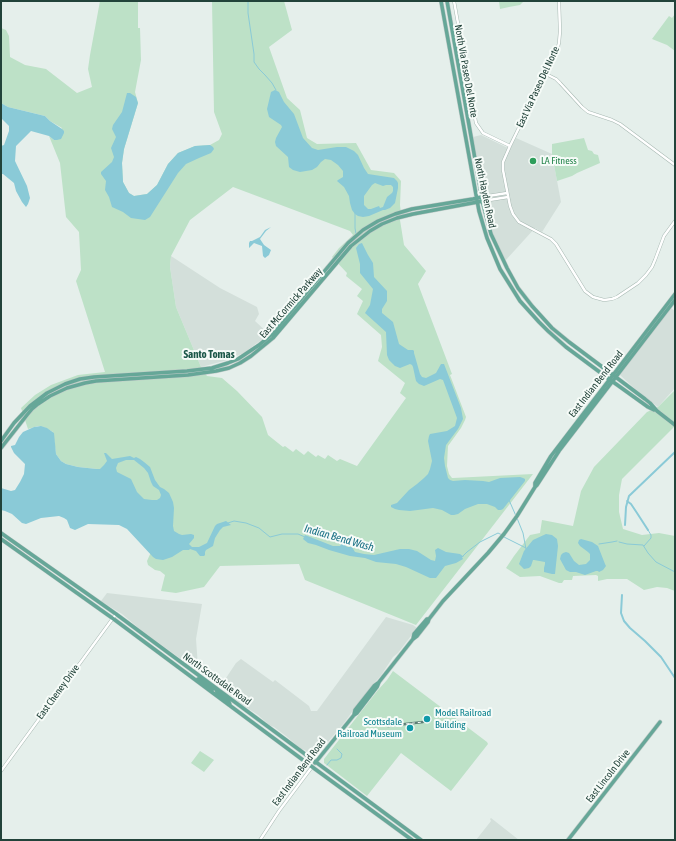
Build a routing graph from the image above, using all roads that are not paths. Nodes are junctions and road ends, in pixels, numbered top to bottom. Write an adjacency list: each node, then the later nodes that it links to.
1 (441, 1): 11 (main road, North Hayden Road)
2 (447, 1): 10 (main road, North Hayden Road)
3 (454, 1): 6 (street, North Via Paseo Del Norte)
4 (559, 1): 5 (street, East Via Paseo Del Norte)
5 (546, 74): 6 (street, East Via Paseo Del Norte); 7 (street)
6 (510, 146): 8 (street, East Via Paseo Del Norte)
7 (675, 165)
8 (507, 192): 9 (street, East Via Paseo Del Norte); 10 (street, East McCormick Parkway)
9 (508, 197): 10 (street, East McCormick Parkway); 12 (street, East Via Paseo Del Norte)
10 (482, 199): 11 (main road, East McCormick Parkway); 15 (main road, North Hayden Road)
11 (477, 201): 16 (main road, North Hayden Road); 17 (main road, East McCormick Parkway)
12 (675, 221)
13 (675, 294): 15 (main road, East Indian Bend Road)
14 (675, 300): 15 (main road, East Indian Bend Road)
15 (615, 376): 16 (main road, East Indian Bend Road); 18 (main road, North Hayden Road)
16 (611, 380): 18 (main road, North Hayden Road); 30 (main road, East Indian Bend Road)
17 (37, 402): 20 (main road, East McCormick Parkway); 21 (main road, East McCormick Parkway)
18 (657, 411): 19 (main road, North Hayden Road)
19 (675, 425)
20 (1, 441)
21 (1, 448)
22 (1, 533): 24 (main road, North Scottsdale Road)
23 (1, 539): 25 (main road, North Scottsdale Road)
24 (116, 614): 25 (street, East Cheney Drive); 27 (main road, North Scottsdale Road)
25 (113, 618): 26 (main road, North Scottsdale Road); 32 (street, East Cheney Drive)
26 (195, 679): 27 (main road); 28 (main road, North Scottsdale Road)
27 (216, 688): 28 (main road); 30 (main road, North Scottsdale Road)
28 (230, 705): 31 (main road, North Scottsdale Road)
29 (660, 722): 39 (main road, East Lincoln Drive)
30 (316, 762): 31 (main road, East Indian Bend Road); 34 (main road, North Scottsdale Road)
31 (312, 766): 33 (main road, North Scottsdale Road); 36 (street, East Indian Bend Road)
32 (1, 771)
33 (358, 800): 34 (main road); 35 (main road, North Scottsdale Road)
34 (380, 810): 35 (main road); 38 (main road, North Scottsdale Road)
35 (394, 827): 37 (main road, North Scottsdale Road)
36 (260, 840)
37 (412, 840)
38 (421, 840)
39 (568, 840)

